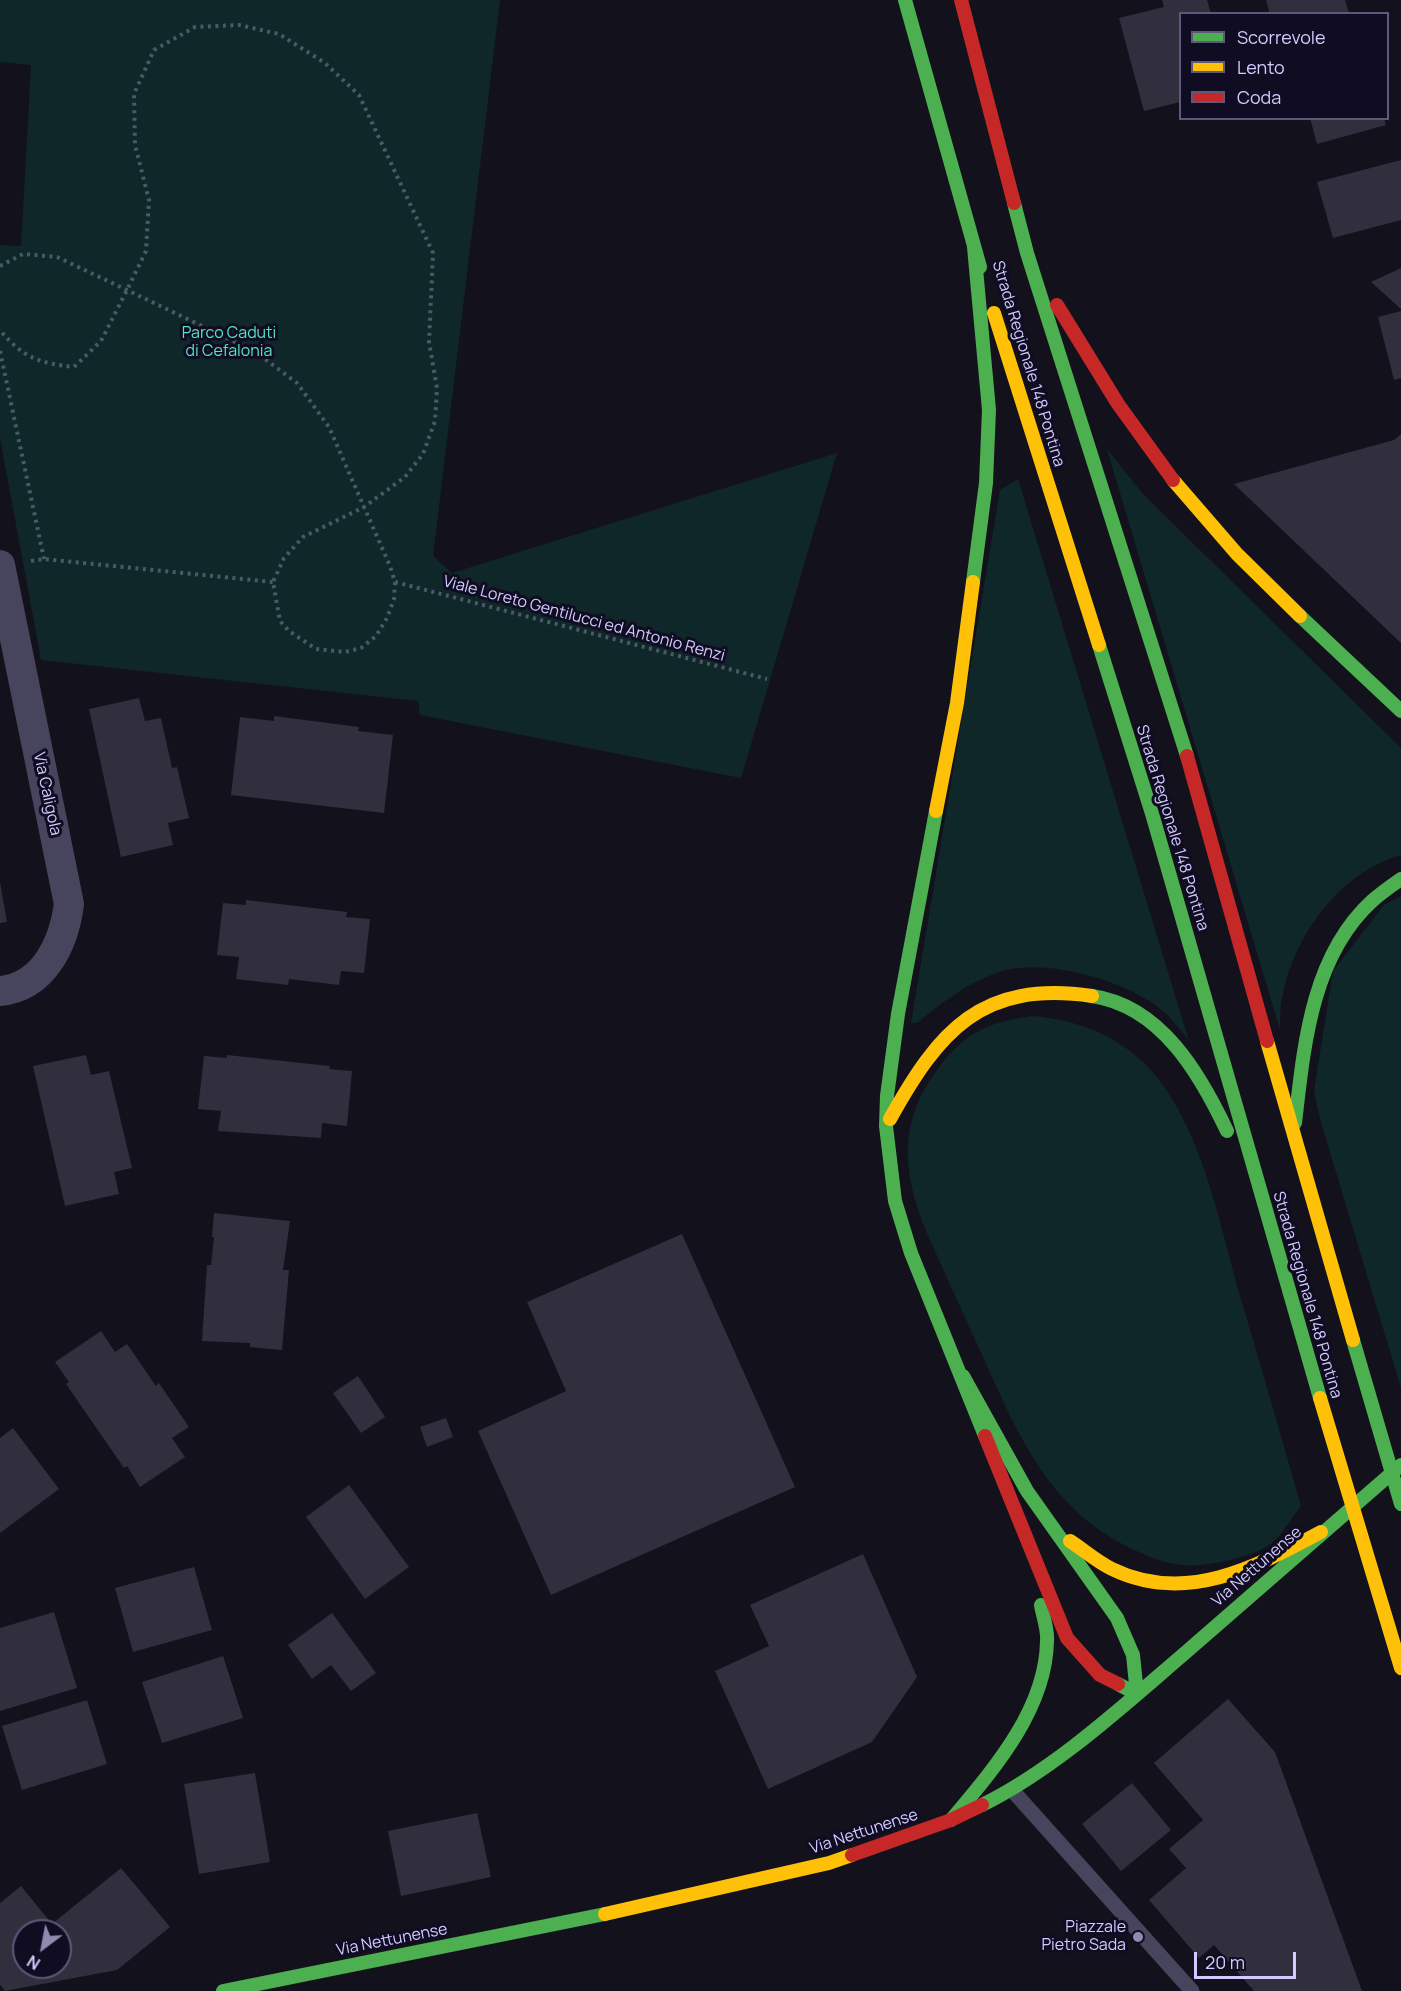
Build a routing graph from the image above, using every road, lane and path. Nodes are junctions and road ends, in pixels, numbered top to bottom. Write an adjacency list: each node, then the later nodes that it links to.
1 (905, 0): 3 (main road, Strada Regionale 148 Pontina)
2 (961, 0): 4 (main road, Strada Regionale 148 Pontina)
3 (974, 247): 19 (main road); 21 (main road, Strada Regionale 148 Pontina)
4 (1027, 253): 16 (main road); 20 (main road, Strada Regionale 148 Pontina)
5 (0, 266): 6 (path)
6 (127, 290): 7 (path); 9 (path); 9 (path)
7 (0, 330)
8 (0, 351): 10 (path)
9 (364, 507): 12 (path); 13 (path)
10 (44, 559): 11 (path); 12 (path)
11 (0, 566): 14 (street, Via Caligola)
12 (273, 582): 13 (path)
13 (395, 582): 15 (path, Viale Loreto Gentilucci ed Antonio Renzi)
14 (10, 663): 18 (street, Via Caligola)
15 (767, 679)
16 (1401, 711)
17 (1401, 879): 20 (main road)
18 (0, 991)
19 (886, 1126): 21 (main road); 22 (main road)
20 (1293, 1137): 24 (main road, Strada Regionale 148 Pontina)
21 (1269, 1225): 27 (main road, Strada Regionale 148 Pontina)
22 (963, 1376): 25 (main road); 26 (main road); 28 (main road)
23 (1401, 1465): 25 (main road, Via Nettunense)
24 (1401, 1504)
25 (1322, 1532): 28 (main road, Via Nettunense)
26 (1033, 1559): 28 (main road); 30 (main road)
27 (1401, 1668)
28 (1137, 1694): 29 (main road, Via Nettunense)
29 (1012, 1790): 30 (main road, Via Nettunense); 32 (lane)
30 (951, 1820): 31 (main road, Via Nettunense)
31 (223, 1991)
32 (1192, 1991)

